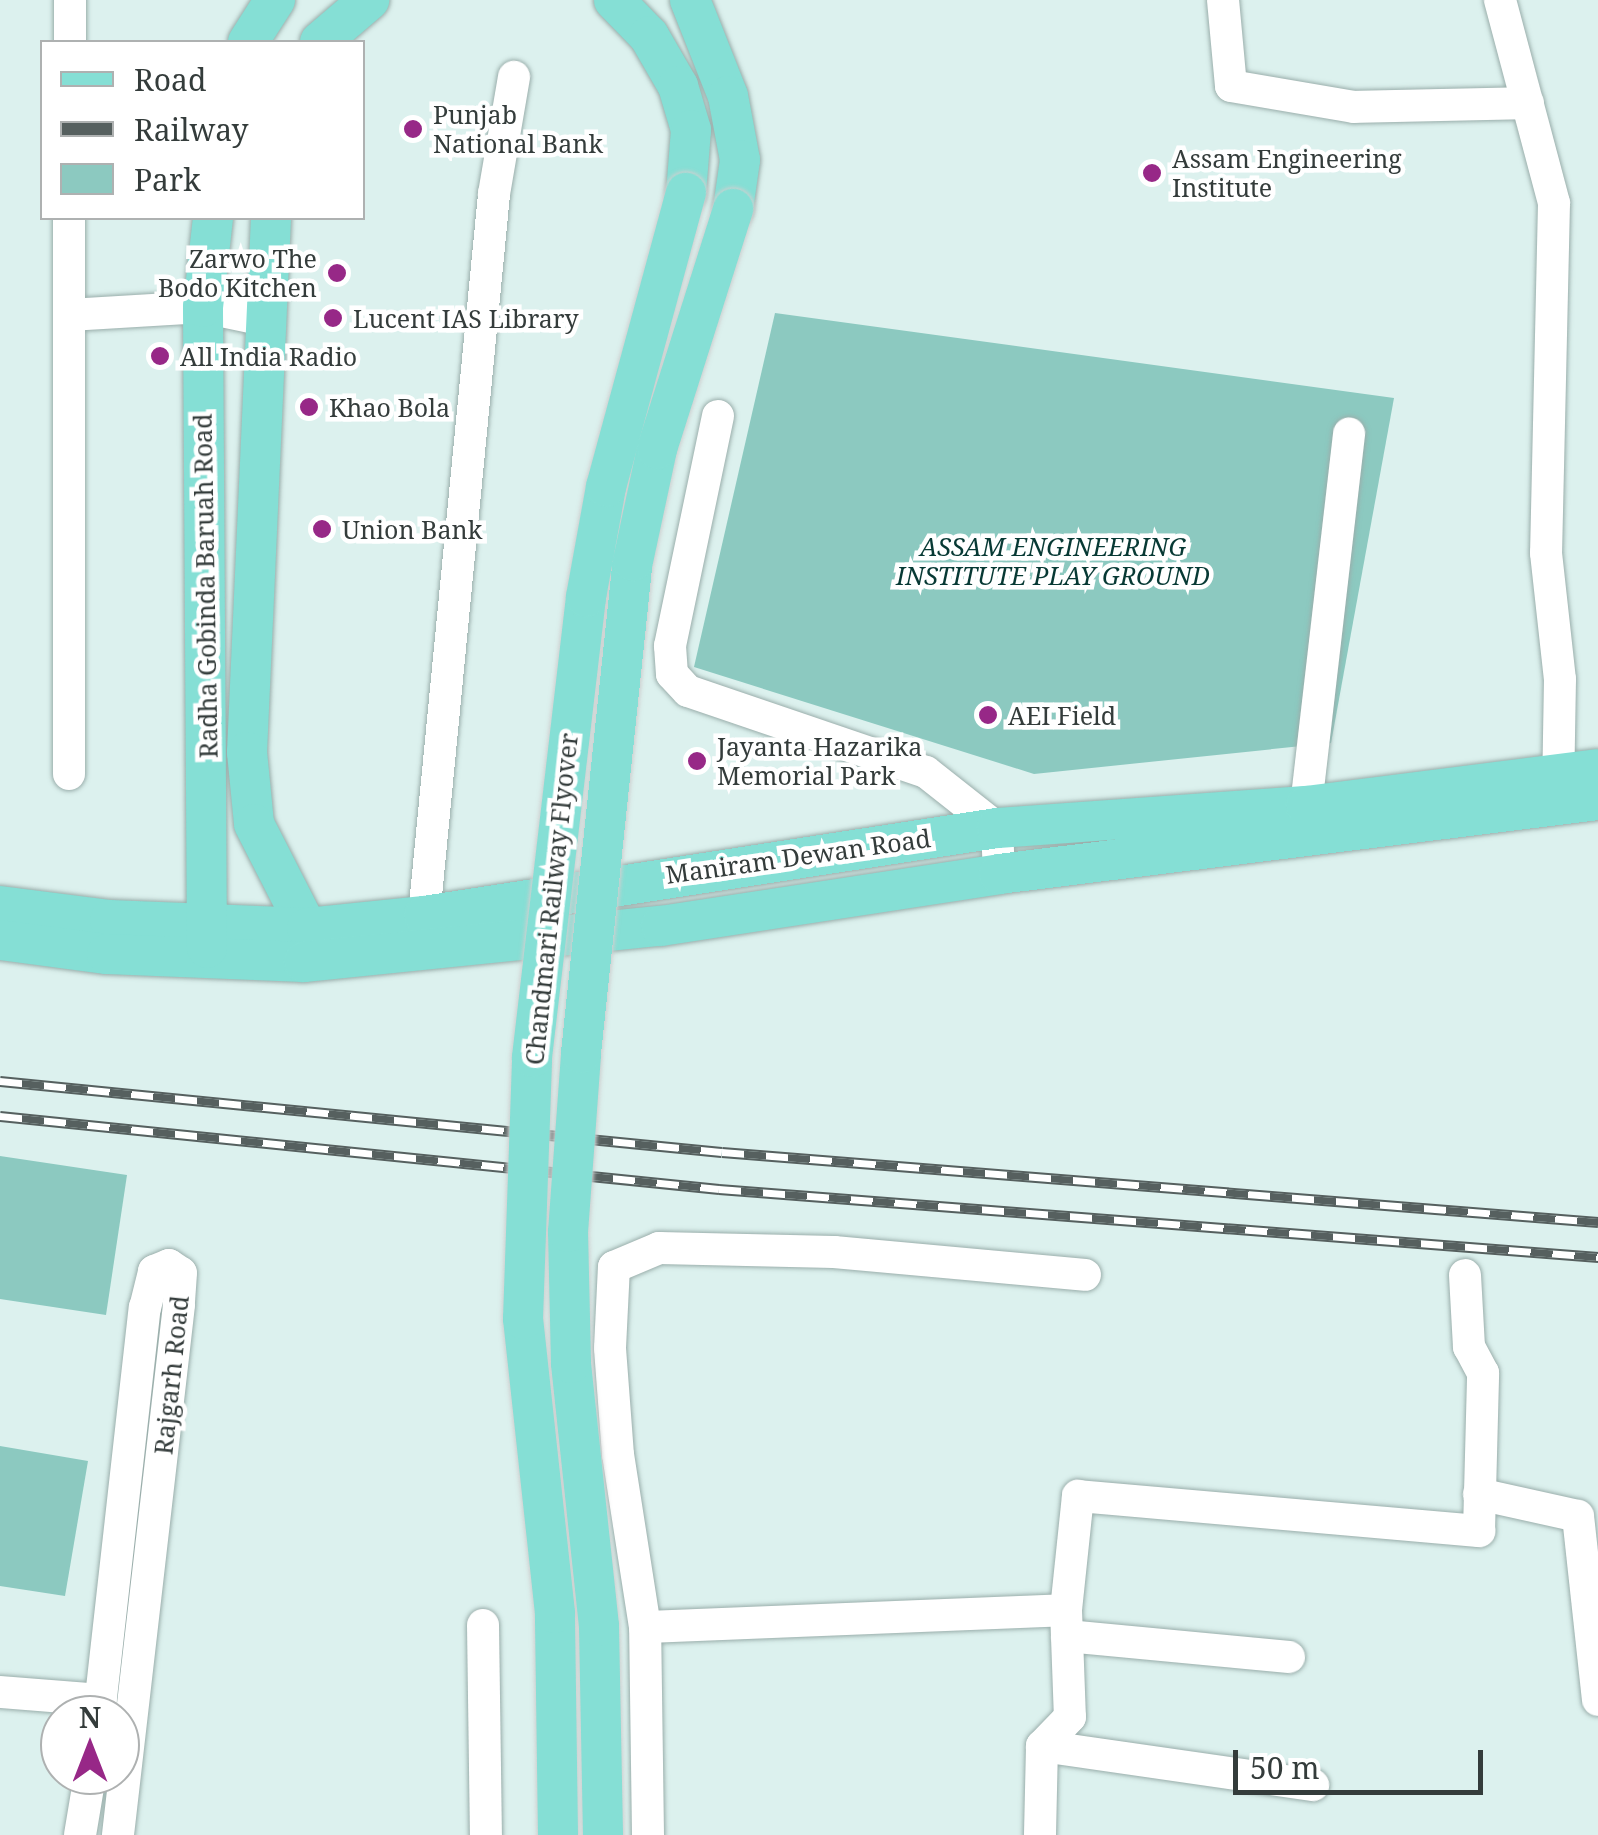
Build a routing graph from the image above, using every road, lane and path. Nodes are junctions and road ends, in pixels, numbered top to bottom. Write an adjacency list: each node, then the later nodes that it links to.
1 (70, 0): 8 (street)
2 (275, 0): 9 (main road)
3 (369, 0): 10 (main road)
4 (614, 0): 51 (main road, Chandmari Railway Flyover, bridge)
5 (690, 0): 52 (main road, Chandmari Railway Flyover, bridge)
6 (1223, 0): 12 (street)
7 (1500, 0): 12 (street)
8 (70, 40)
9 (249, 40)
10 (322, 40)
11 (514, 77): 28 (street)
12 (1528, 104): 23 (street)
13 (70, 220): 17 (street)
14 (213, 220): 16 (main road, Radha Gobinda Baruah Road)
15 (271, 220): 18 (main road)
16 (202, 307): 17 (street); 18 (street); 29 (main road, Radha Gobinda Baruah Road)
17 (69, 314): 22 (street)
18 (264, 320): 31 (main road, Radha Gobinda Baruah Road)
19 (718, 416): 25 (street)
20 (1349, 433): 24 (street)
21 (1598, 769): 23 (main road, Maniram Dewan Road)
22 (69, 774)
23 (1571, 793): 24 (main road, Maniram Dewan Road); 26 (main road, Maniram Dewan Road)
24 (1306, 806): 25 (main road, Maniram Dewan Road)
25 (997, 828): 26 (street); 28 (main road, Maniram Dewan Road)
26 (999, 874): 31 (main road, Maniram Dewan Road)
27 (0, 906): 29 (main road, Maniram Dewan Road)
28 (424, 916): 31 (main road, Maniram Dewan Road)
29 (207, 938): 30 (main road, Maniram Dewan Road); 31 (main road, Maniram Dewan Road)
30 (0, 940)
31 (306, 945)
32 (1085, 1275): 37 (street)
33 (1465, 1275): 34 (street)
34 (1479, 1494): 35 (street); 43 (street)
35 (1066, 1623): 37 (street); 38 (street); 44 (street)
36 (484, 1624): 50 (street)
37 (645, 1627): 53 (street)
38 (1289, 1657)
39 (0, 1692): 42 (street)
40 (101, 1695): 41 (street, Rajgarh Road)
41 (134, 1695)
42 (40, 1698)
43 (1598, 1700)
44 (1042, 1746): 45 (street); 54 (street)
45 (1313, 1785)
46 (87, 1795): 48 (street)
47 (123, 1795): 49 (street, Rajgarh Road)
48 (80, 1835)
49 (118, 1835)
50 (486, 1835)
51 (558, 1835)
52 (603, 1835)
53 (648, 1835)
54 (1040, 1835)

